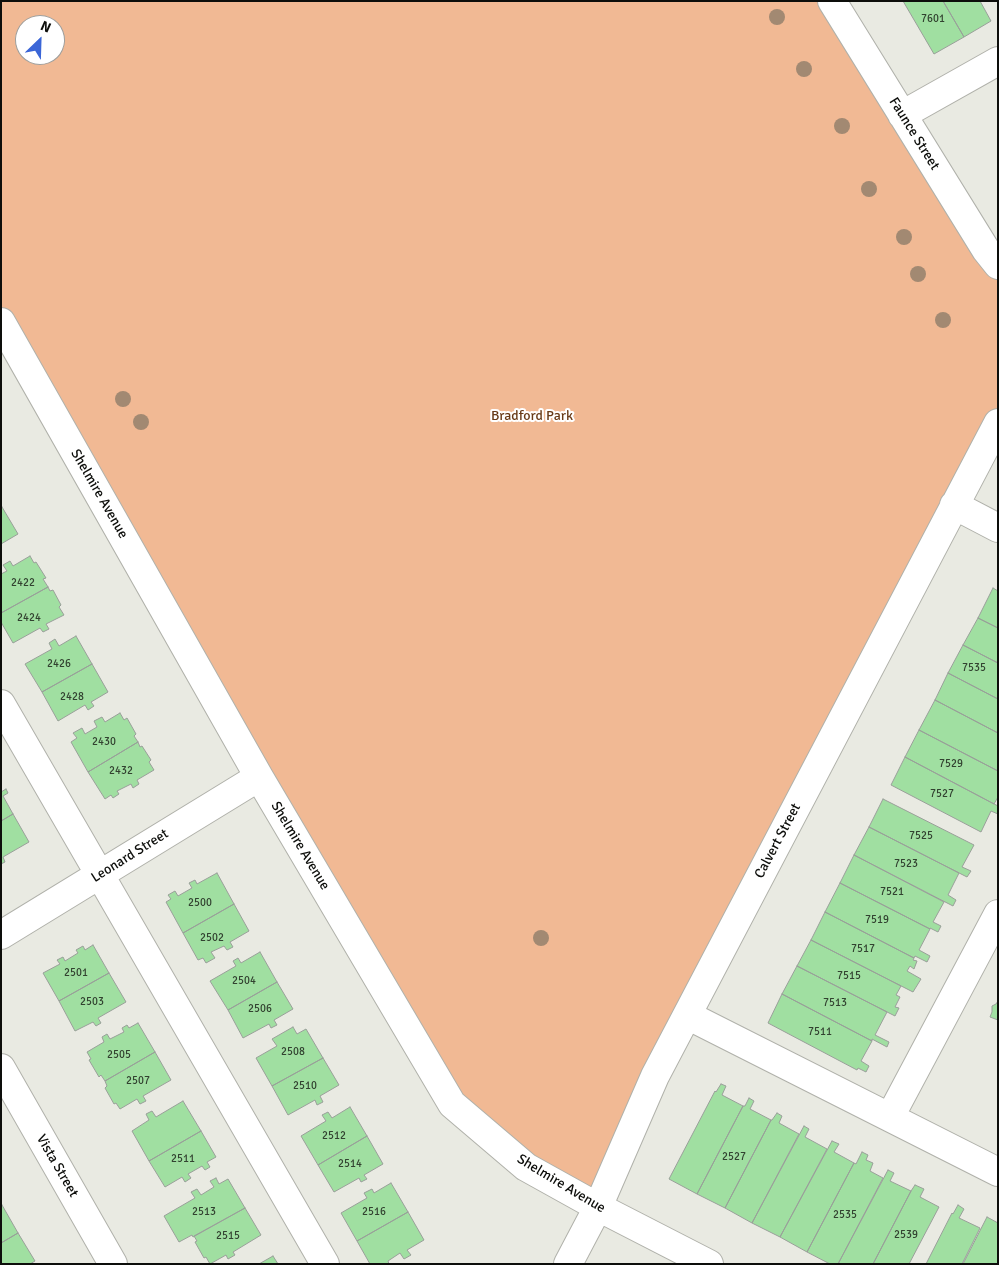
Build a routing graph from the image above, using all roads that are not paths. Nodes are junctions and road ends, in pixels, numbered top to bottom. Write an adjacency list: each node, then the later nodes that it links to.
1 (832, 1): 3 (street, Faunce Street)
2 (998, 61): 3 (street)
3 (902, 115): 4 (street, Faunce Street)
4 (998, 265)
5 (1, 322): 10 (street, Shelmire Avenue)
6 (998, 422): 7 (street, Calvert Street)
7 (954, 505): 8 (street); 14 (street, Calvert Street)
8 (998, 528)
9 (1, 704): 11 (street)
10 (259, 777): 11 (street, Leonard Street); 18 (street, Shelmire Avenue)
11 (100, 874): 13 (street, Leonard Street); 20 (street)
12 (998, 914): 16 (street)
13 (1, 935)
14 (686, 1015): 16 (street); 18 (street, Calvert Street)
15 (1, 1068): 19 (street, Vista Street)
16 (890, 1117): 17 (street)
17 (998, 1172)
18 (598, 1207): 21 (street, Calvert Street); 22 (street, Shelmire Avenue)
19 (113, 1264)
20 (325, 1264)
21 (568, 1264)
22 (709, 1264)

